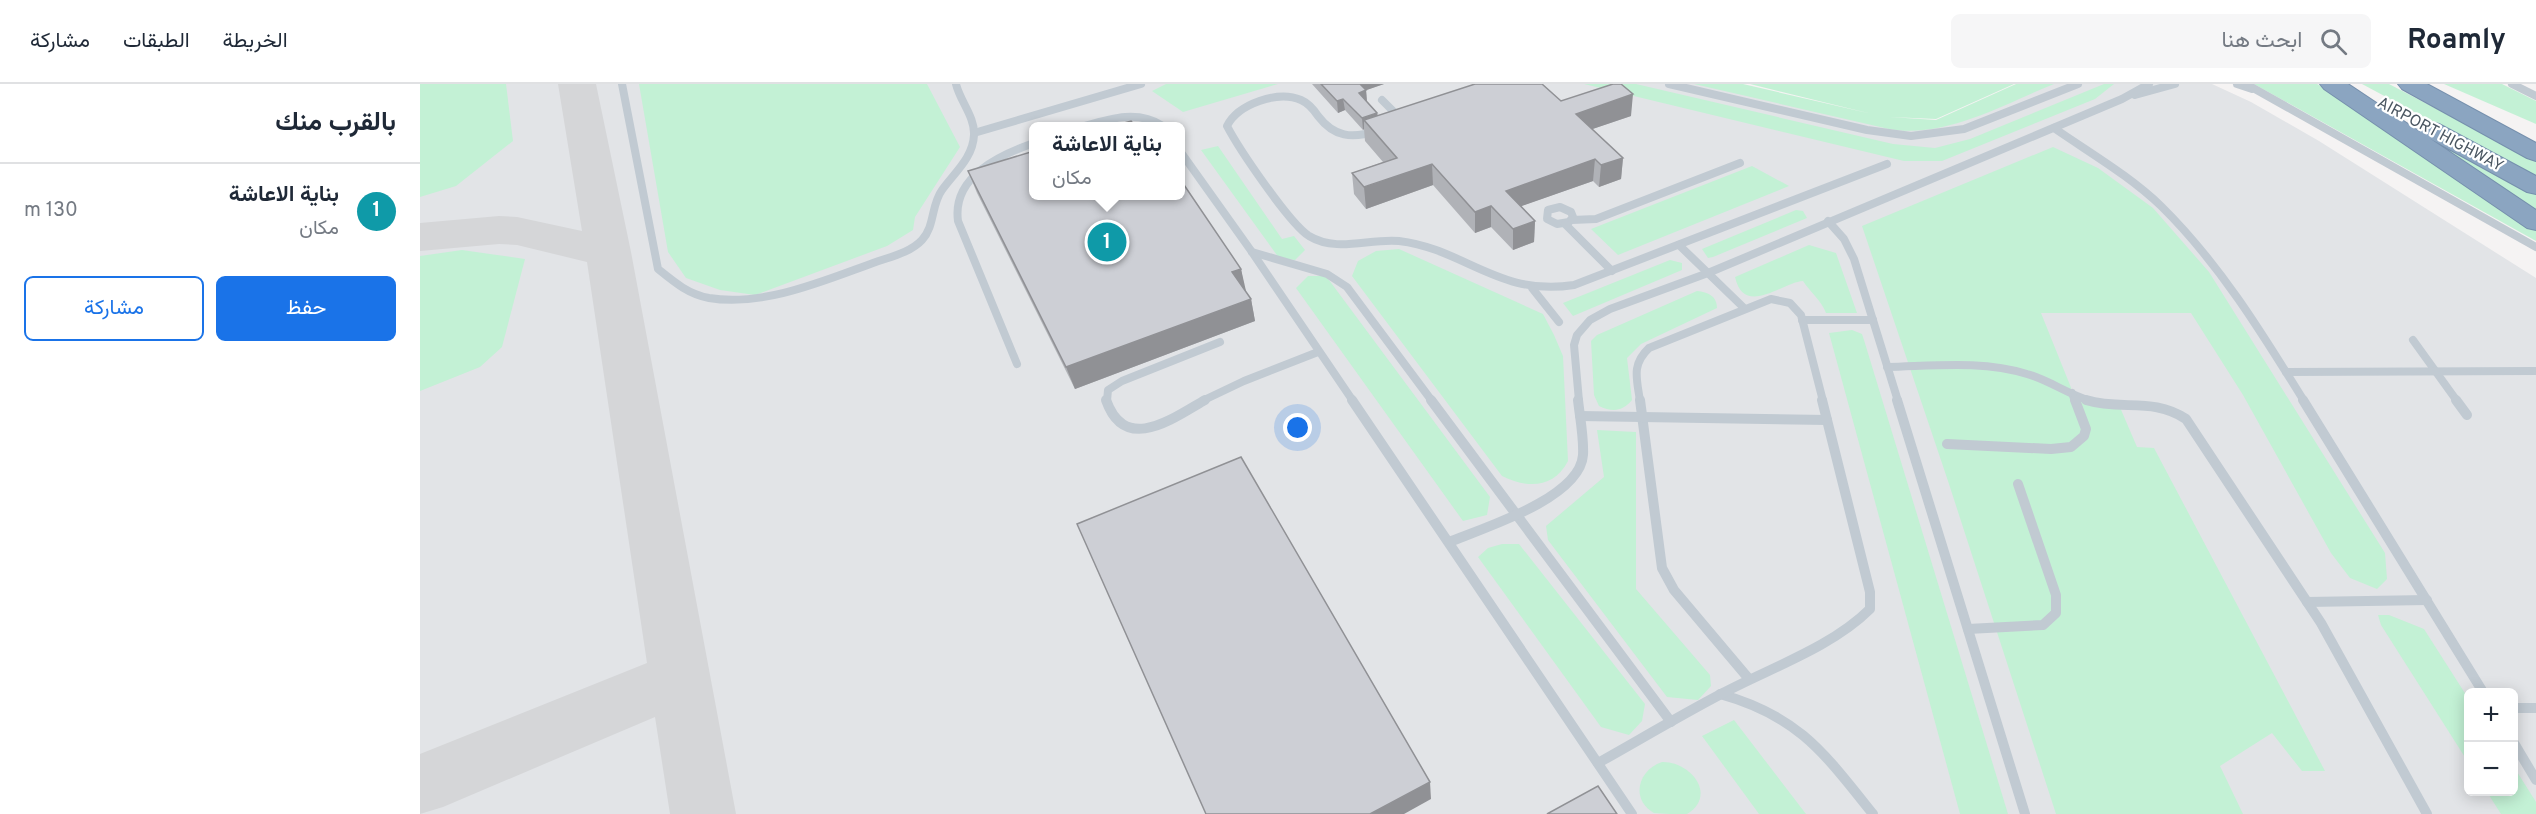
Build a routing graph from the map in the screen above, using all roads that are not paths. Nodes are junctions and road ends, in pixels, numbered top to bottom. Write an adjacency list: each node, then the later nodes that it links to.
1 (622, 84): 23 (lane)
2 (956, 84): 23 (lane)
3 (1141, 84): 23 (lane)
4 (1669, 84): 5 (lane)
5 (2078, 84)
6 (2149, 84): 17 (lane)
7 (2175, 84): 17 (lane)
8 (2237, 84): 15 (lane)
9 (2246, 84): 15 (lane)
10 (2332, 84): 31 (highway)
11 (2344, 84): 29 (highway, AIRPORT HIGHWAY)
12 (2410, 84): 25 (highway, AIRPORT HIGHWAY)
13 (2435, 84): 22 (highway)
14 (2512, 84): 16 (lane)
15 (2254, 90): 33 (lane)
16 (2536, 96)
17 (2121, 99): 21 (lane)
18 (1382, 100): 37 (lane)
19 (1103, 122): 20 (lane)
20 (1156, 122)
21 (2054, 128): 30 (lane); 49 (lane)
22 (2536, 128)
23 (974, 133)
24 (1029, 145): 45 (lane)
25 (2536, 153)
26 (1185, 158): 34 (lane)
27 (1740, 163): 35 (lane)
28 (1887, 164): 32 (lane)
29 (2536, 186)
30 (1828, 221): 36 (lane); 40 (lane)
31 (2536, 222)
32 (1678, 245): 35 (lane); 36 (lane)
33 (2536, 247)
34 (1252, 252): 44 (lane); 57 (lane)
35 (1612, 271): 37 (lane)
36 (1708, 273): 38 (lane); 52 (lane)
37 (1532, 288): 41 (lane)
38 (1744, 308): 39 (lane); 53 (lane)
39 (1803, 320): 40 (lane); 54 (lane)
40 (1873, 320): 46 (lane)
41 (1559, 322)
42 (2413, 340): 48 (lane)
43 (1220, 342): 44 (lane)
44 (1318, 352): 58 (lane)
45 (1017, 364)
46 (1887, 367): 50 (lane); 61 (lane)
47 (2536, 370): 48 (lane)
48 (2436, 371): 49 (lane); 51 (lane)
49 (2286, 372): 59 (lane)
50 (2072, 393): 55 (lane); 60 (lane)
51 (2467, 415)
52 (1580, 416): 53 (lane); 57 (lane)
53 (1643, 417): 54 (lane); 62 (lane)
54 (1827, 420): 62 (lane)
55 (1947, 444)
56 (2018, 484): 61 (lane)
57 (1514, 513): 58 (lane); 67 (lane)
58 (1449, 542): 69 (lane)
59 (2427, 600): 60 (lane); 63 (lane)
60 (2307, 602): 74 (lane)
61 (1968, 629): 73 (lane)
62 (1749, 679): 64 (lane)
63 (2480, 688)
64 (1720, 694): 67 (lane); 72 (lane)
65 (2518, 708): 66 (lane)
66 (2536, 708)
67 (1671, 722): 69 (lane)
68 (2518, 749): 70 (lane)
69 (1598, 764): 71 (lane)
70 (2536, 780)
71 (1632, 814)
72 (1873, 814)
73 (2025, 814)
74 (2427, 814)

